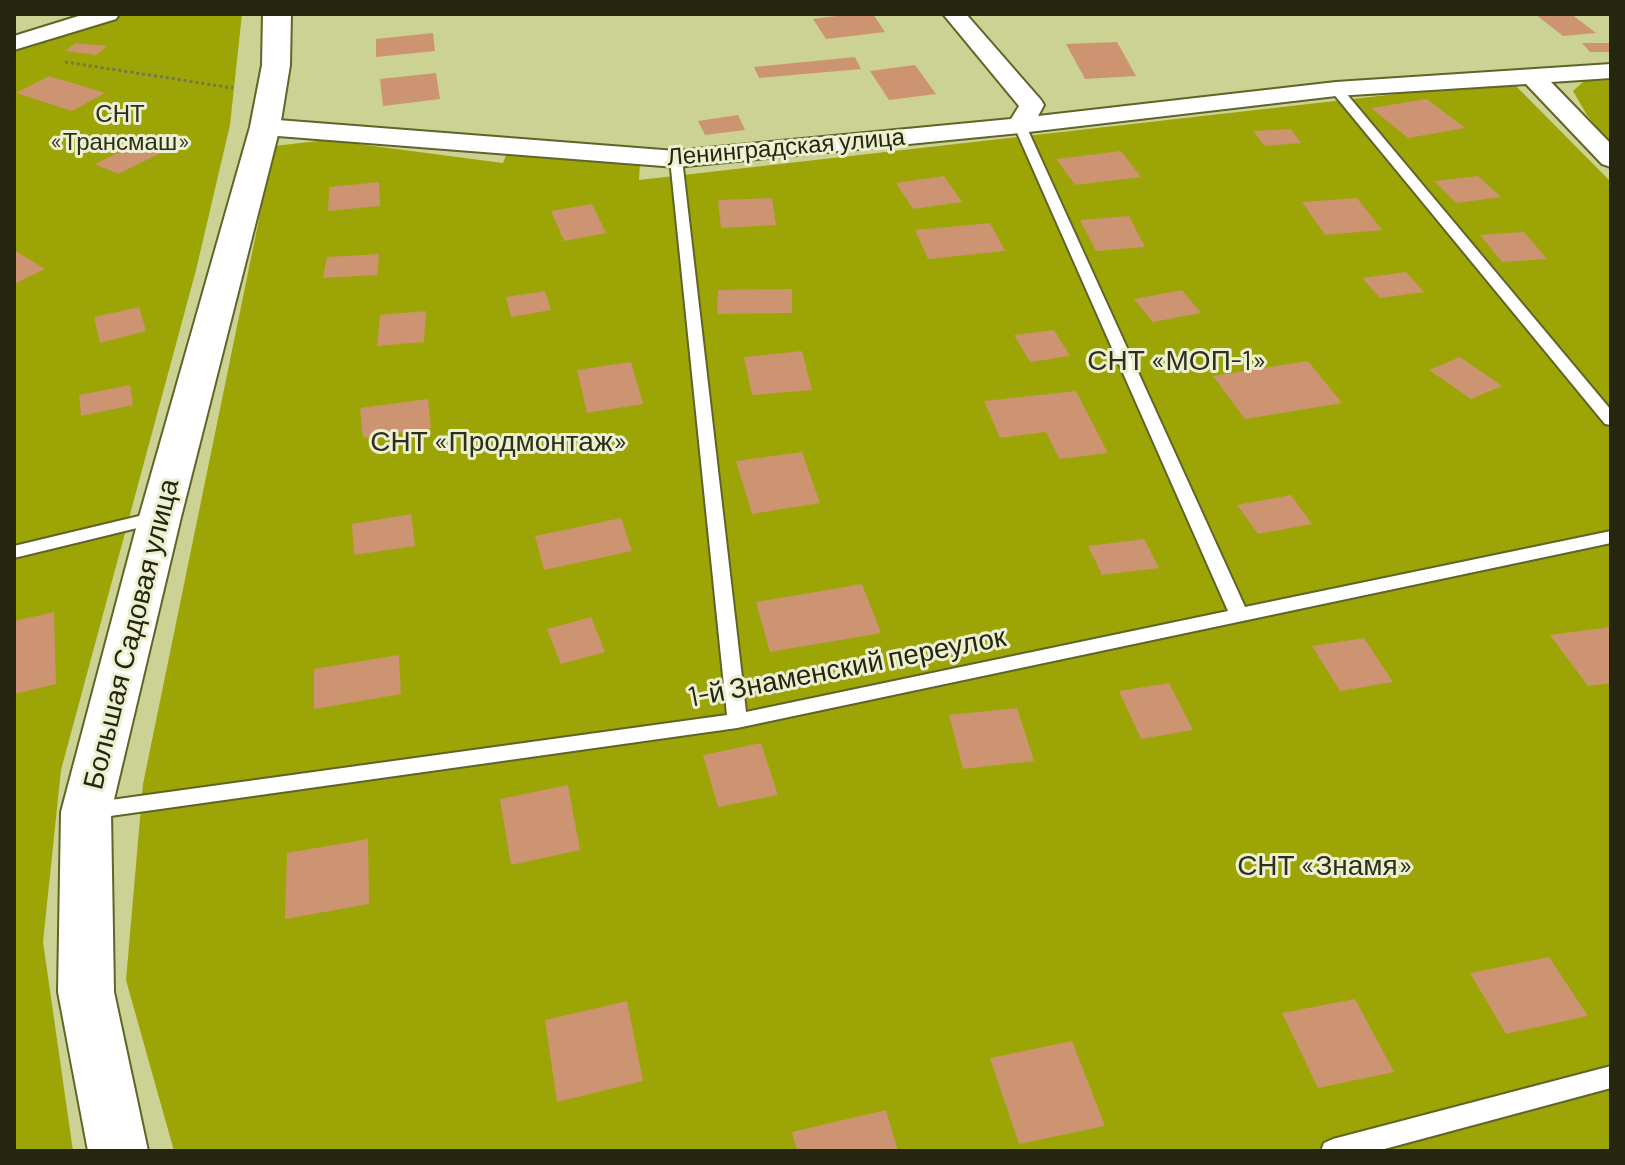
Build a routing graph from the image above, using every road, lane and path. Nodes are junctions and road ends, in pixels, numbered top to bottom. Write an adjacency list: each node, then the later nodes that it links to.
1 (108, 14): 4 (street)
2 (277, 14): 9 (street, Большая Садовая улица)
3 (954, 14): 10 (street)
4 (14, 43)
5 (59, 61): 9 (path)
6 (1611, 71): 7 (street, Ленинградская улица)
7 (1530, 74): 8 (street, Ленинградская улица); 12 (street)
8 (1336, 89): 10 (street, Ленинградская улица); 13 (lane)
9 (268, 110): 11 (street, Ленинградская улица); 14 (street, Большая Садовая улица)
10 (1020, 126): 11 (street, Ленинградская улица); 17 (lane)
11 (676, 159): 18 (lane)
12 (1611, 159)
13 (1611, 420)
14 (160, 517): 16 (lane); 19 (street, Большая Садовая улица)
15 (1611, 537): 17 (lane, 1-й Знаменский переулок)
16 (14, 552)
17 (1239, 614): 18 (lane, 1-й Знаменский переулок)
18 (737, 721): 19 (lane, 1-й Знаменский переулок)
19 (86, 812): 21 (street, Большая Садовая улица)
20 (1611, 1077): 22 (lane)
21 (118, 1151)
22 (1333, 1151)

